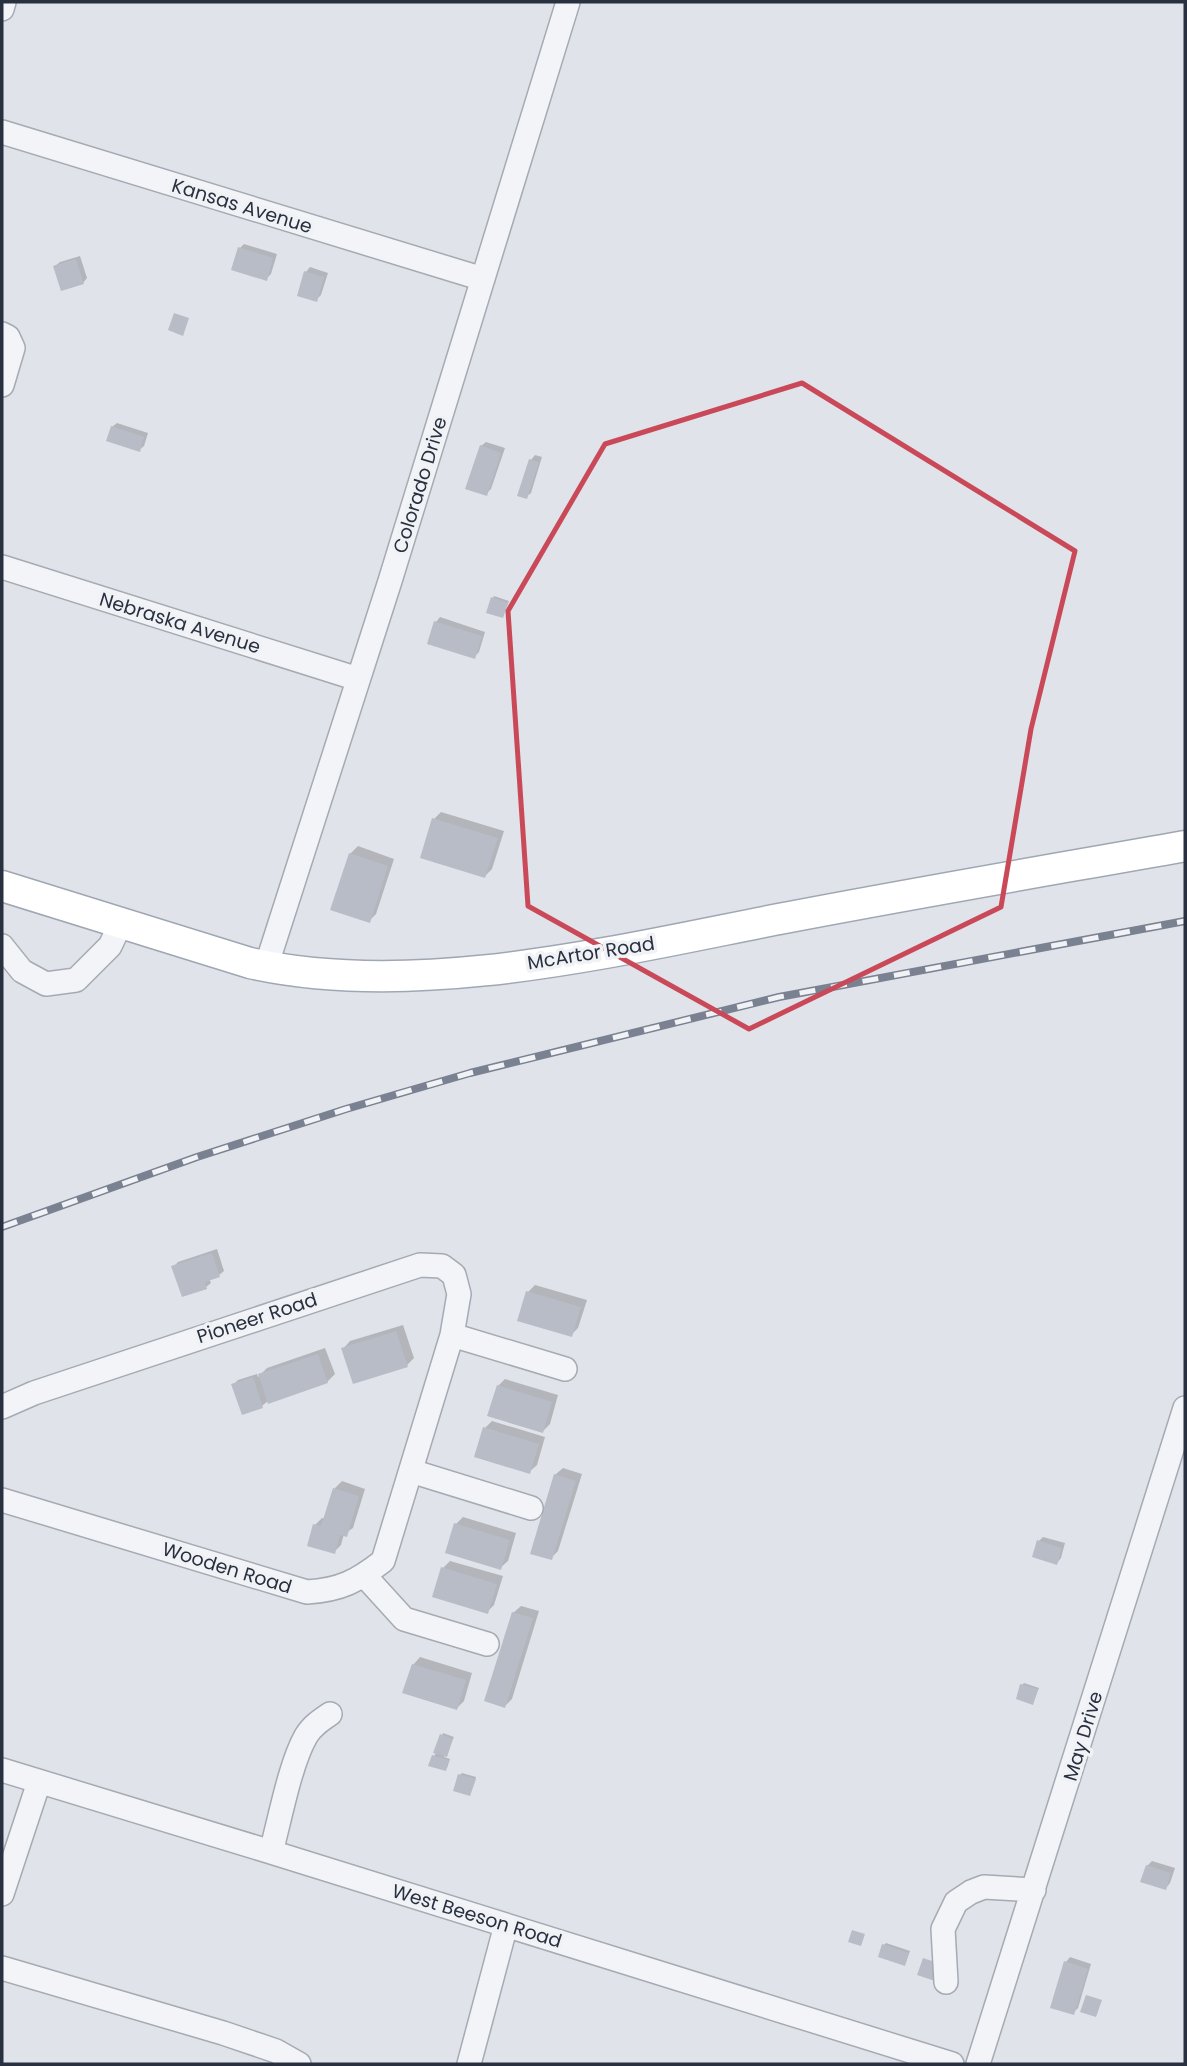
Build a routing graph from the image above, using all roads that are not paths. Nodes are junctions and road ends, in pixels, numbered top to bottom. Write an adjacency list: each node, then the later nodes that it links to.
1 (4, 2): 3 (street)
2 (569, 2): 5 (street, Colorado Drive)
3 (2, 9)
4 (2, 132): 5 (street, Kansas Avenue)
5 (483, 279): 9 (street, Colorado Drive)
6 (2, 334): 7 (street)
7 (2, 385)
8 (2, 567): 9 (street, Nebraska Avenue)
9 (358, 679): 14 (street, Colorado Drive)
10 (1185, 846): 14 (main road, McArtor Road)
11 (2, 886): 12 (main road, McArtor Road)
12 (121, 923): 13 (street); 14 (main road, McArtor Road)
13 (2, 946)
14 (265, 967)
15 (452, 1335): 16 (street); 17 (street, Pioneer Road); 19 (street, Wooden Road)
16 (565, 1369)
17 (2, 1407)
18 (1185, 1408): 28 (street, May Drive)
19 (411, 1471): 21 (street); 22 (street, Wooden Road)
20 (2, 1500): 22 (street, Wooden Road)
21 (531, 1508)
22 (364, 1575): 23 (street)
23 (487, 1644)
24 (330, 1714): 27 (street)
25 (2, 1770): 26 (street, West Beeson Road)
26 (38, 1782): 27 (street, West Beeson Road); 29 (street)
27 (271, 1852): 30 (street, West Beeson Road)
28 (1034, 1890): 32 (street); 36 (street, May Drive)
29 (2, 1894)
30 (506, 1926): 34 (street); 35 (street, West Beeson Road)
31 (2, 1968): 33 (street)
32 (946, 1982)
33 (299, 2064)
34 (468, 2064)
35 (952, 2064)
36 (978, 2064)

